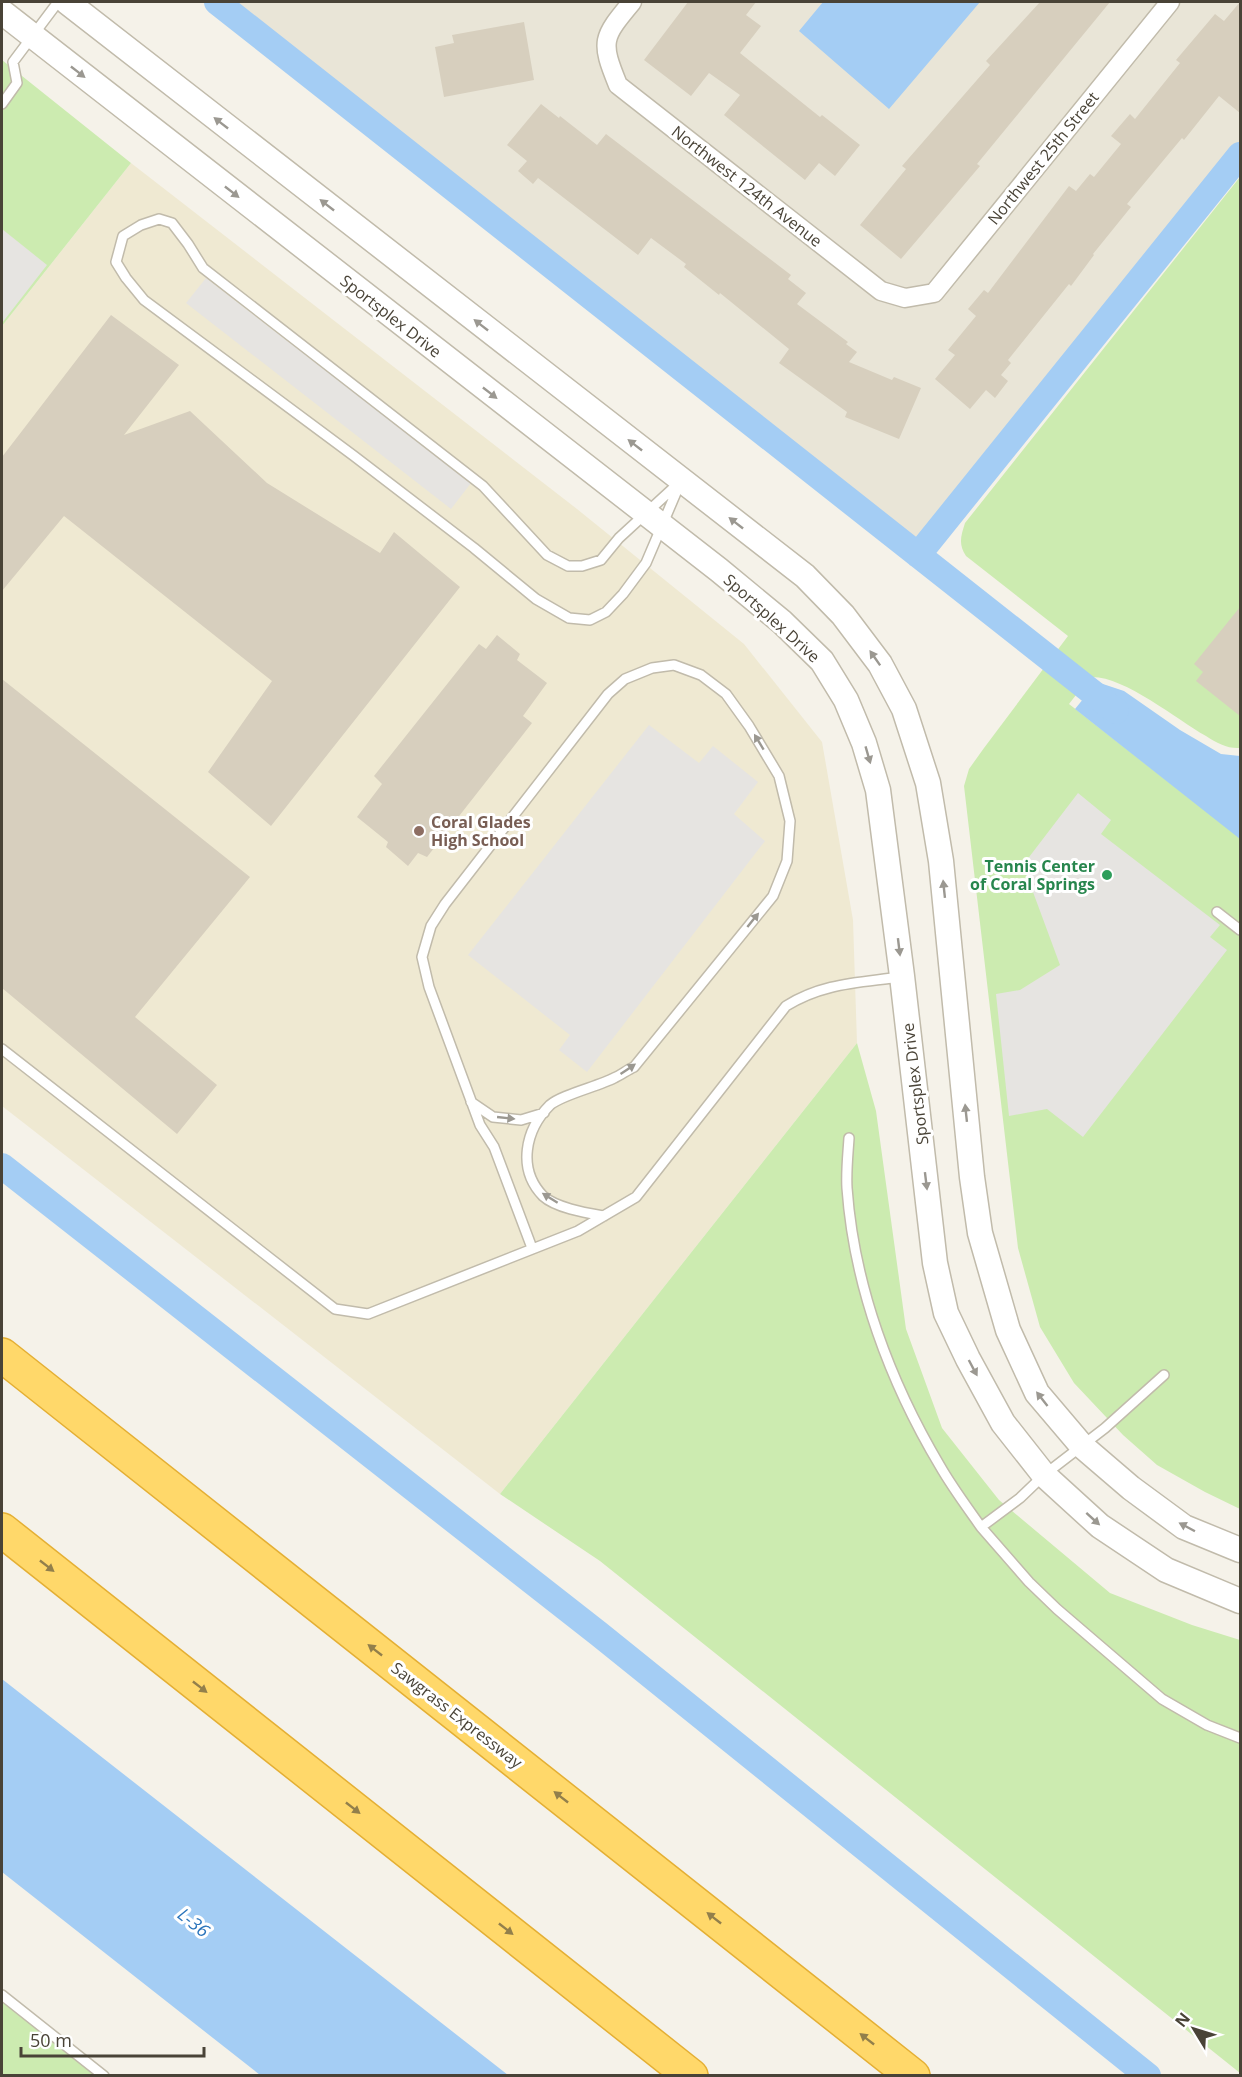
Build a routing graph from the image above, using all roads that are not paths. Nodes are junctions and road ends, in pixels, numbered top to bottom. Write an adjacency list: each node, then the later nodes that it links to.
1 (58, 2): 6 (lane)
2 (67, 2): 11 (street, one-way to 2)
3 (632, 2): 10 (street, Northwest 124th Avenue)
4 (1170, 2): 10 (street, Northwest 25th Street)
5 (2, 12): 6 (street, Sportsplex Drive)
6 (32, 36): 8 (lane); 12 (street, Sportsplex Drive, one-way to 12)
7 (2, 62): 8 (lane)
8 (13, 62): 9 (lane)
9 (2, 104)
10 (906, 298)
11 (681, 481): 12 (lane); 12 (lane); 24 (street, one-way to 11)
12 (653, 520): 12 (lane); 15 (street, Sportsplex Drive, one-way to 15)
13 (1217, 912): 14 (lane)
14 (1240, 930)
15 (902, 976): 20 (lane); 25 (street, Sportsplex Drive, one-way to 25)
16 (2, 1048): 21 (lane)
17 (471, 1102): 18 (lane, one-way to 18); 18 (lane, one-way to 17); 21 (lane)
18 (544, 1113): 20 (lane, one-way to 18)
19 (849, 1138): 26 (lane)
20 (604, 1216): 21 (lane)
21 (532, 1248)
22 (2, 1355): 34 (highway, Sawgrass Expressway, one-way to 22)
23 (1164, 1374): 24 (lane)
24 (1082, 1446): 25 (lane); 28 (street, one-way to 24)
25 (1044, 1475): 26 (lane); 29 (street, Sportsplex Drive, one-way to 29)
26 (981, 1527): 30 (lane)
27 (2, 1530): 33 (highway, one-way to 33)
28 (1240, 1550)
29 (1240, 1601)
30 (1240, 1738)
31 (2, 1995): 32 (lane)
32 (104, 2076)
33 (691, 2076)
34 (913, 2076)

